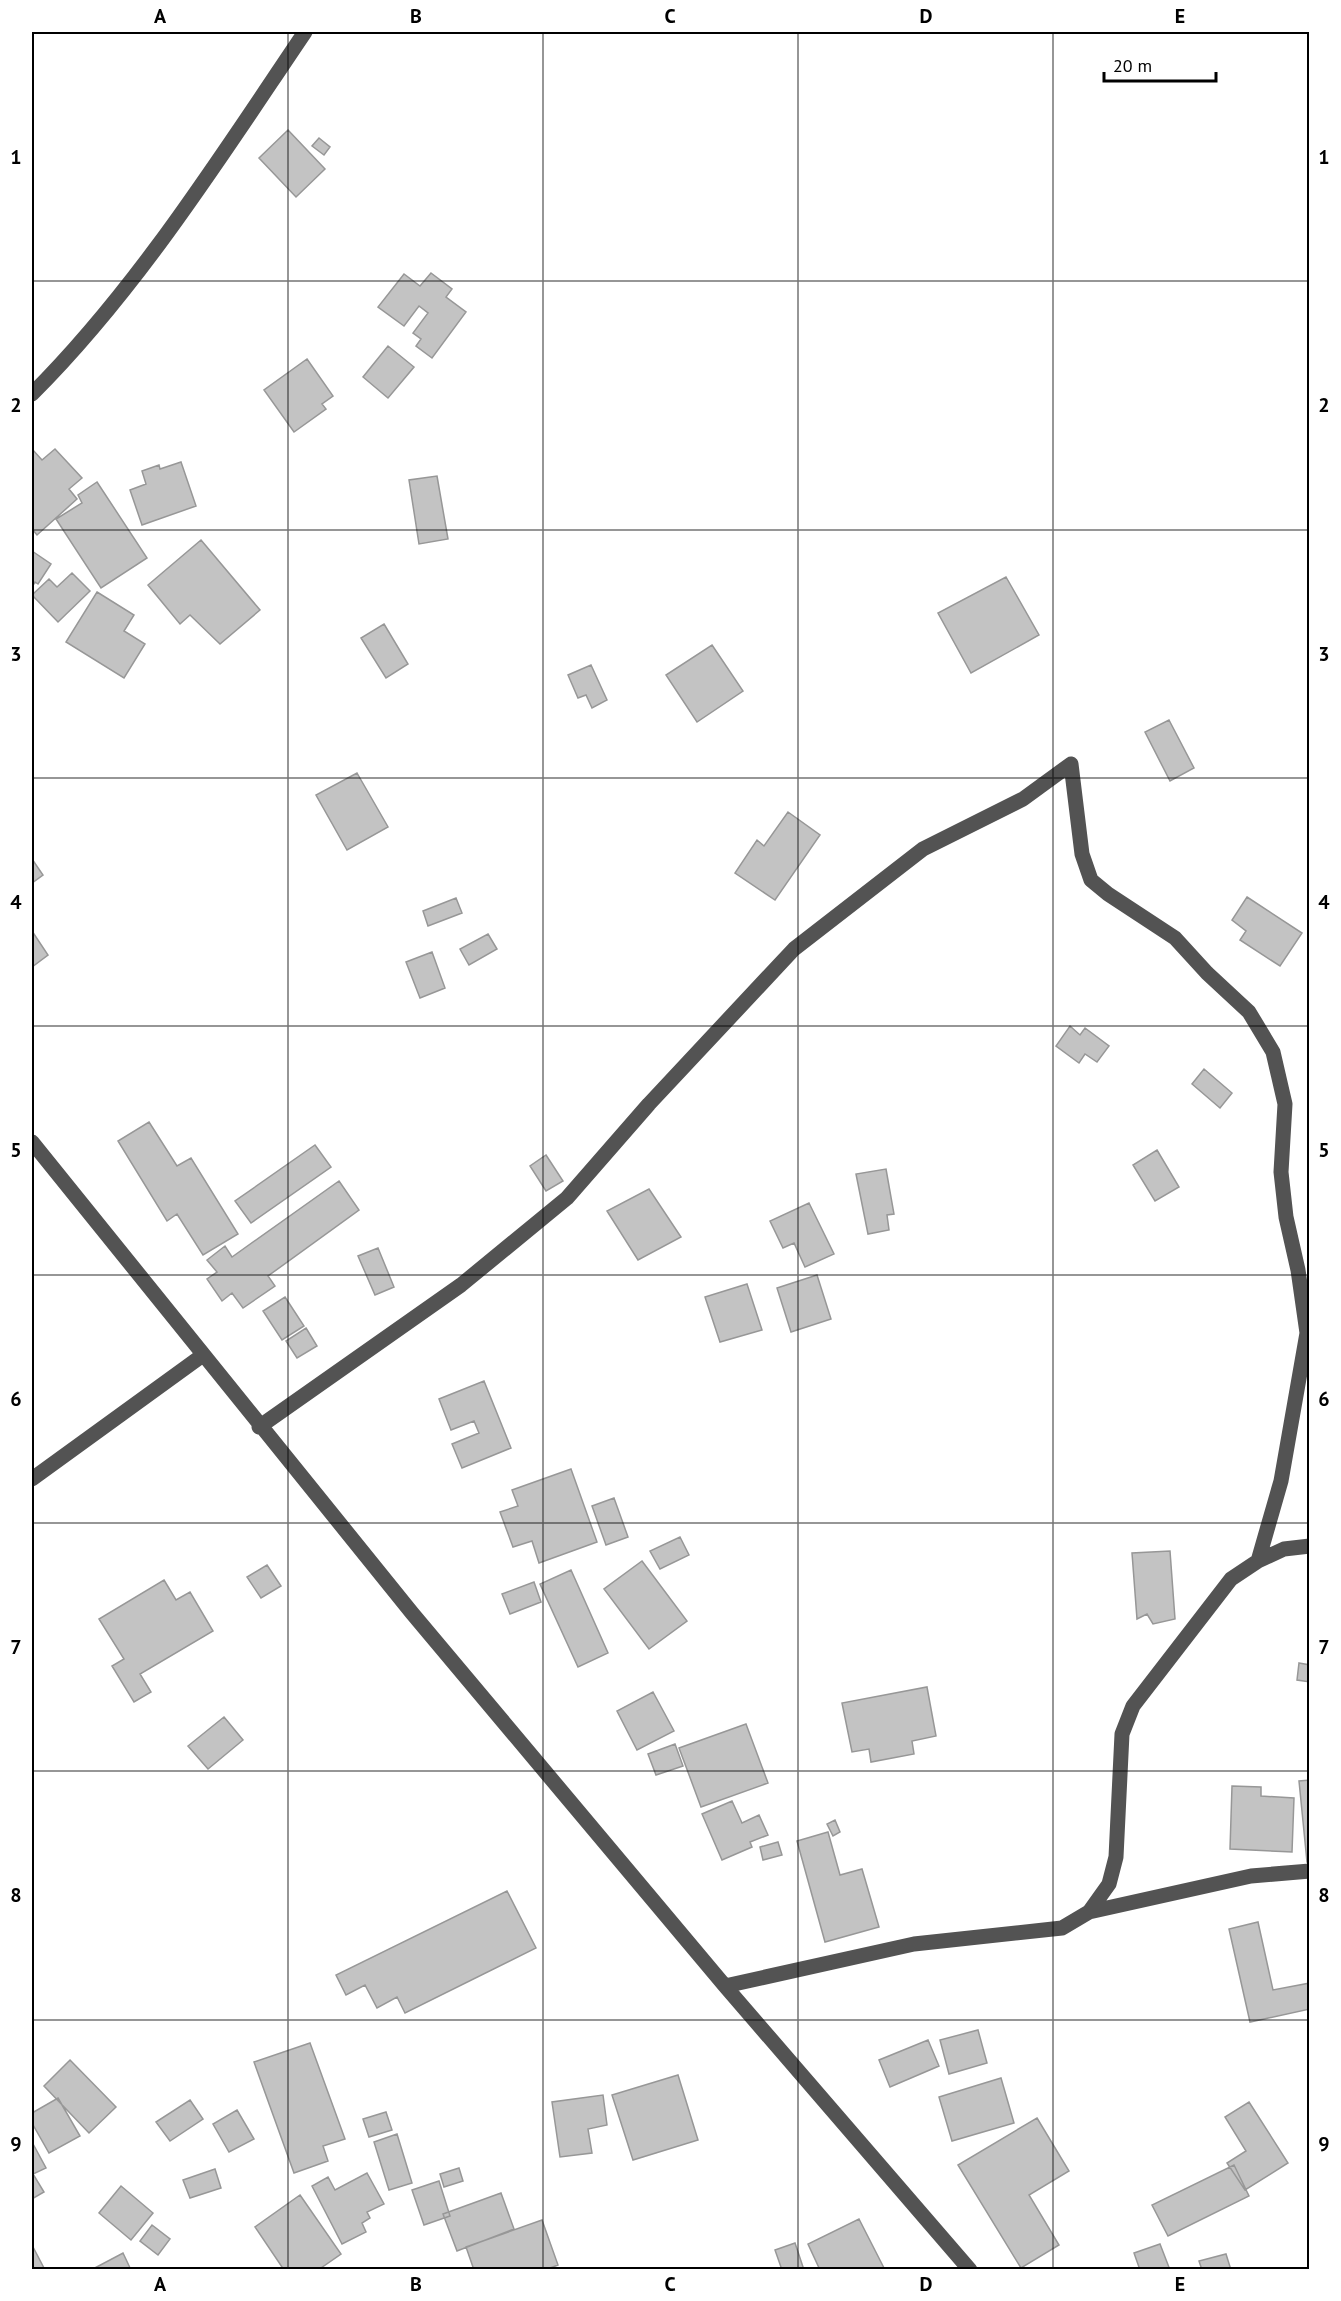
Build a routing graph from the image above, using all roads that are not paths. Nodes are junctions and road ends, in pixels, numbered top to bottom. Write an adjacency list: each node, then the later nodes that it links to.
1 (305, 32): 2 (street)
2 (32, 394)
3 (32, 1142): 4 (street)
4 (203, 1355): 5 (street); 6 (street)
5 (260, 1427): 8 (street); 11 (street)
6 (32, 1479)
7 (1310, 1546): 8 (street)
8 (1258, 1561): 10 (street)
9 (1310, 1871): 10 (street)
10 (1089, 1912): 11 (street)
11 (725, 1986): 12 (street)
12 (970, 2270)

